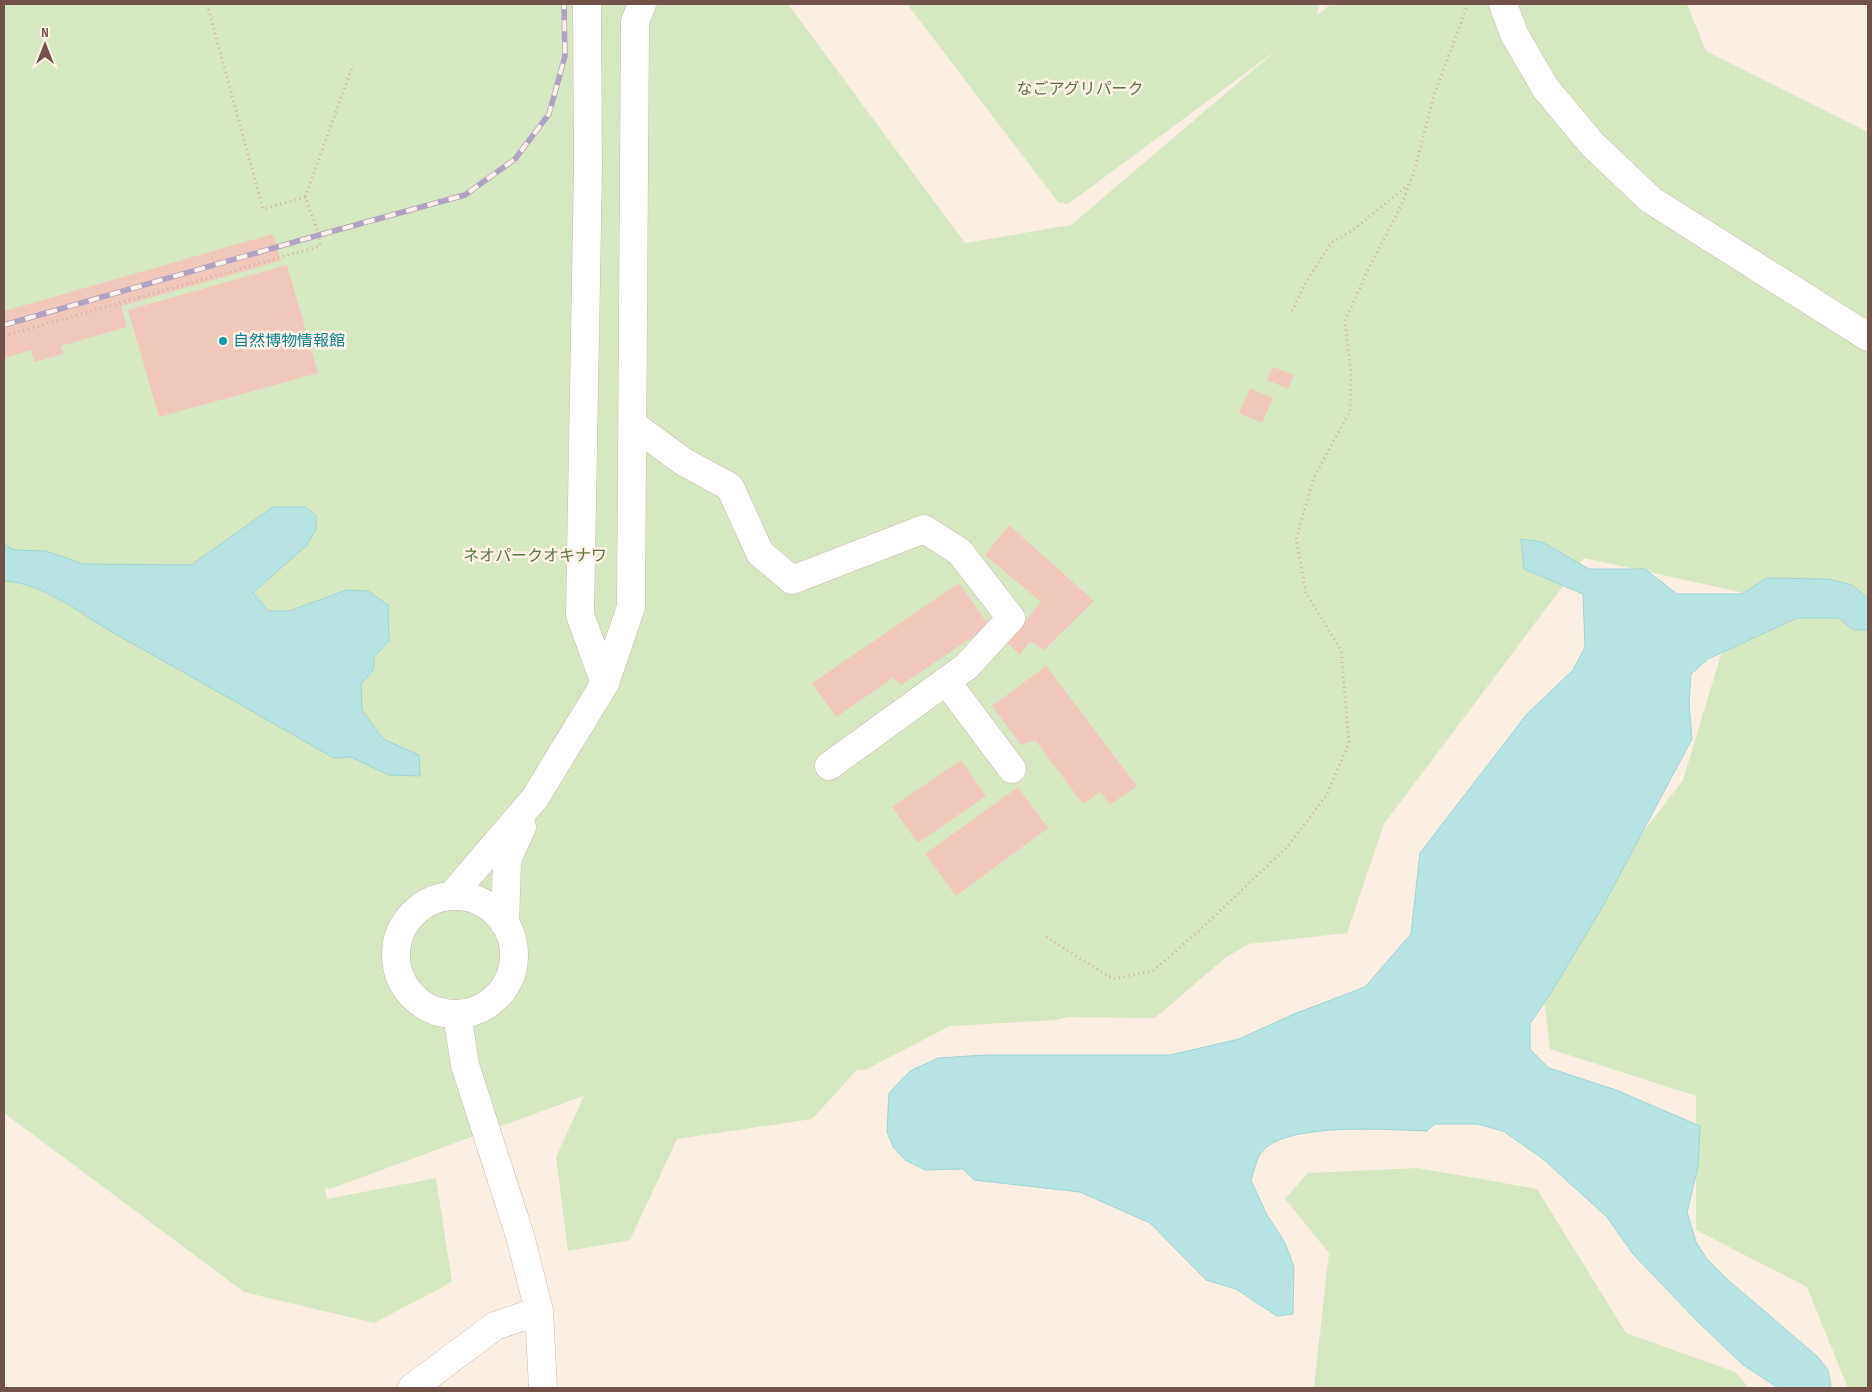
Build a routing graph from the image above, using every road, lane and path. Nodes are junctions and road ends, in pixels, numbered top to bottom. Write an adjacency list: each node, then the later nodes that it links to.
1 (207, 4): 8 (path)
2 (587, 4): 14 (street)
3 (642, 4): 12 (street)
4 (1468, 4): 7 (path)
5 (1503, 4): 11 (street)
6 (353, 65): 8 (path)
7 (1409, 185): 9 (path); 20 (path)
8 (305, 198): 10 (path)
9 (1292, 311)
10 (4, 336)
11 (1868, 337)
12 (632, 424): 13 (street); 14 (street)
13 (946, 681): 15 (street); 16 (street)
14 (605, 683): 17 (street)
15 (829, 766)
16 (1012, 769)
17 (535, 798): 18 (street); 19 (street)
18 (451, 896): 19 (street); 21 (street)
19 (505, 925): 21 (street)
20 (1046, 937)
21 (457, 1014): 22 (street)
22 (539, 1311): 23 (street); 24 (street)
23 (412, 1388)
24 (543, 1388)

